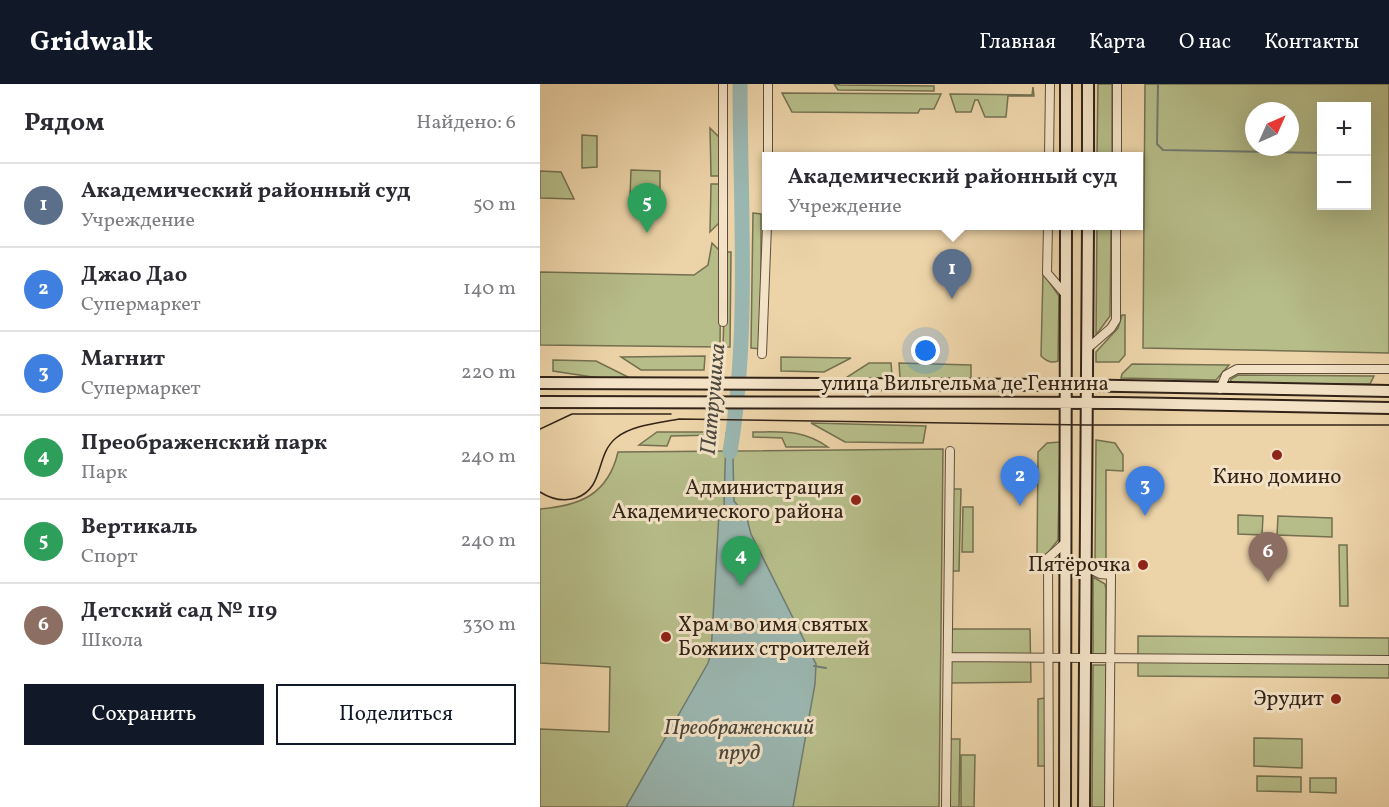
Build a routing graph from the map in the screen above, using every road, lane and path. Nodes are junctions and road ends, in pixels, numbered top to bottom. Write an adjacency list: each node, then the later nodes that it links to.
1 (723, 84): 18 (street)
2 (768, 84): 7 (street)
3 (1050, 84): 8 (street)
4 (1066, 84): 9 (street)
5 (1088, 84): 10 (street)
6 (1117, 84): 11 (street)
7 (768, 152)
8 (1049, 152)
9 (1066, 152)
10 (1088, 152)
11 (1117, 152)
12 (767, 230): 20 (street)
13 (1048, 230): 17 (street)
14 (1066, 230): 17 (street)
15 (1088, 230): 19 (street)
16 (1116, 230): 19 (street)
17 (1066, 295): 23 (street)
18 (723, 322)
19 (1088, 348): 24 (street)
20 (762, 354)
21 (1389, 369): 25 (street)
22 (540, 383): 23 (street, улица Вильгельма де Геннина)
23 (1066, 385): 24 (street, улица Вильгельма де Геннина); 28 (street)
24 (1088, 386): 25 (street, улица Вильгельма де Геннина); 29 (street)
25 (1220, 389): 26 (street, улица Вильгельма де Геннина)
26 (1389, 391)
27 (540, 402): 28 (street, улица Вильгельма де Геннина)
28 (1066, 403): 29 (street, улица Вильгельма де Геннина); 32 (street)
29 (1088, 403): 30 (street, улица Вильгельма де Геннина); 33 (street)
30 (1389, 408)
31 (950, 451): 34 (street)
32 (1066, 542): 35 (street); 36 (street)
33 (1086, 567): 37 (street); 38 (street)
34 (948, 657): 35 (street); 40 (street)
35 (1048, 658): 36 (street); 41 (street)
36 (1065, 658): 37 (street); 42 (street)
37 (1087, 658): 38 (street); 43 (street)
38 (1111, 659): 39 (street); 44 (street)
39 (1389, 660)
40 (946, 807)
41 (1049, 807)
42 (1065, 807)
43 (1084, 807)
44 (1109, 807)

